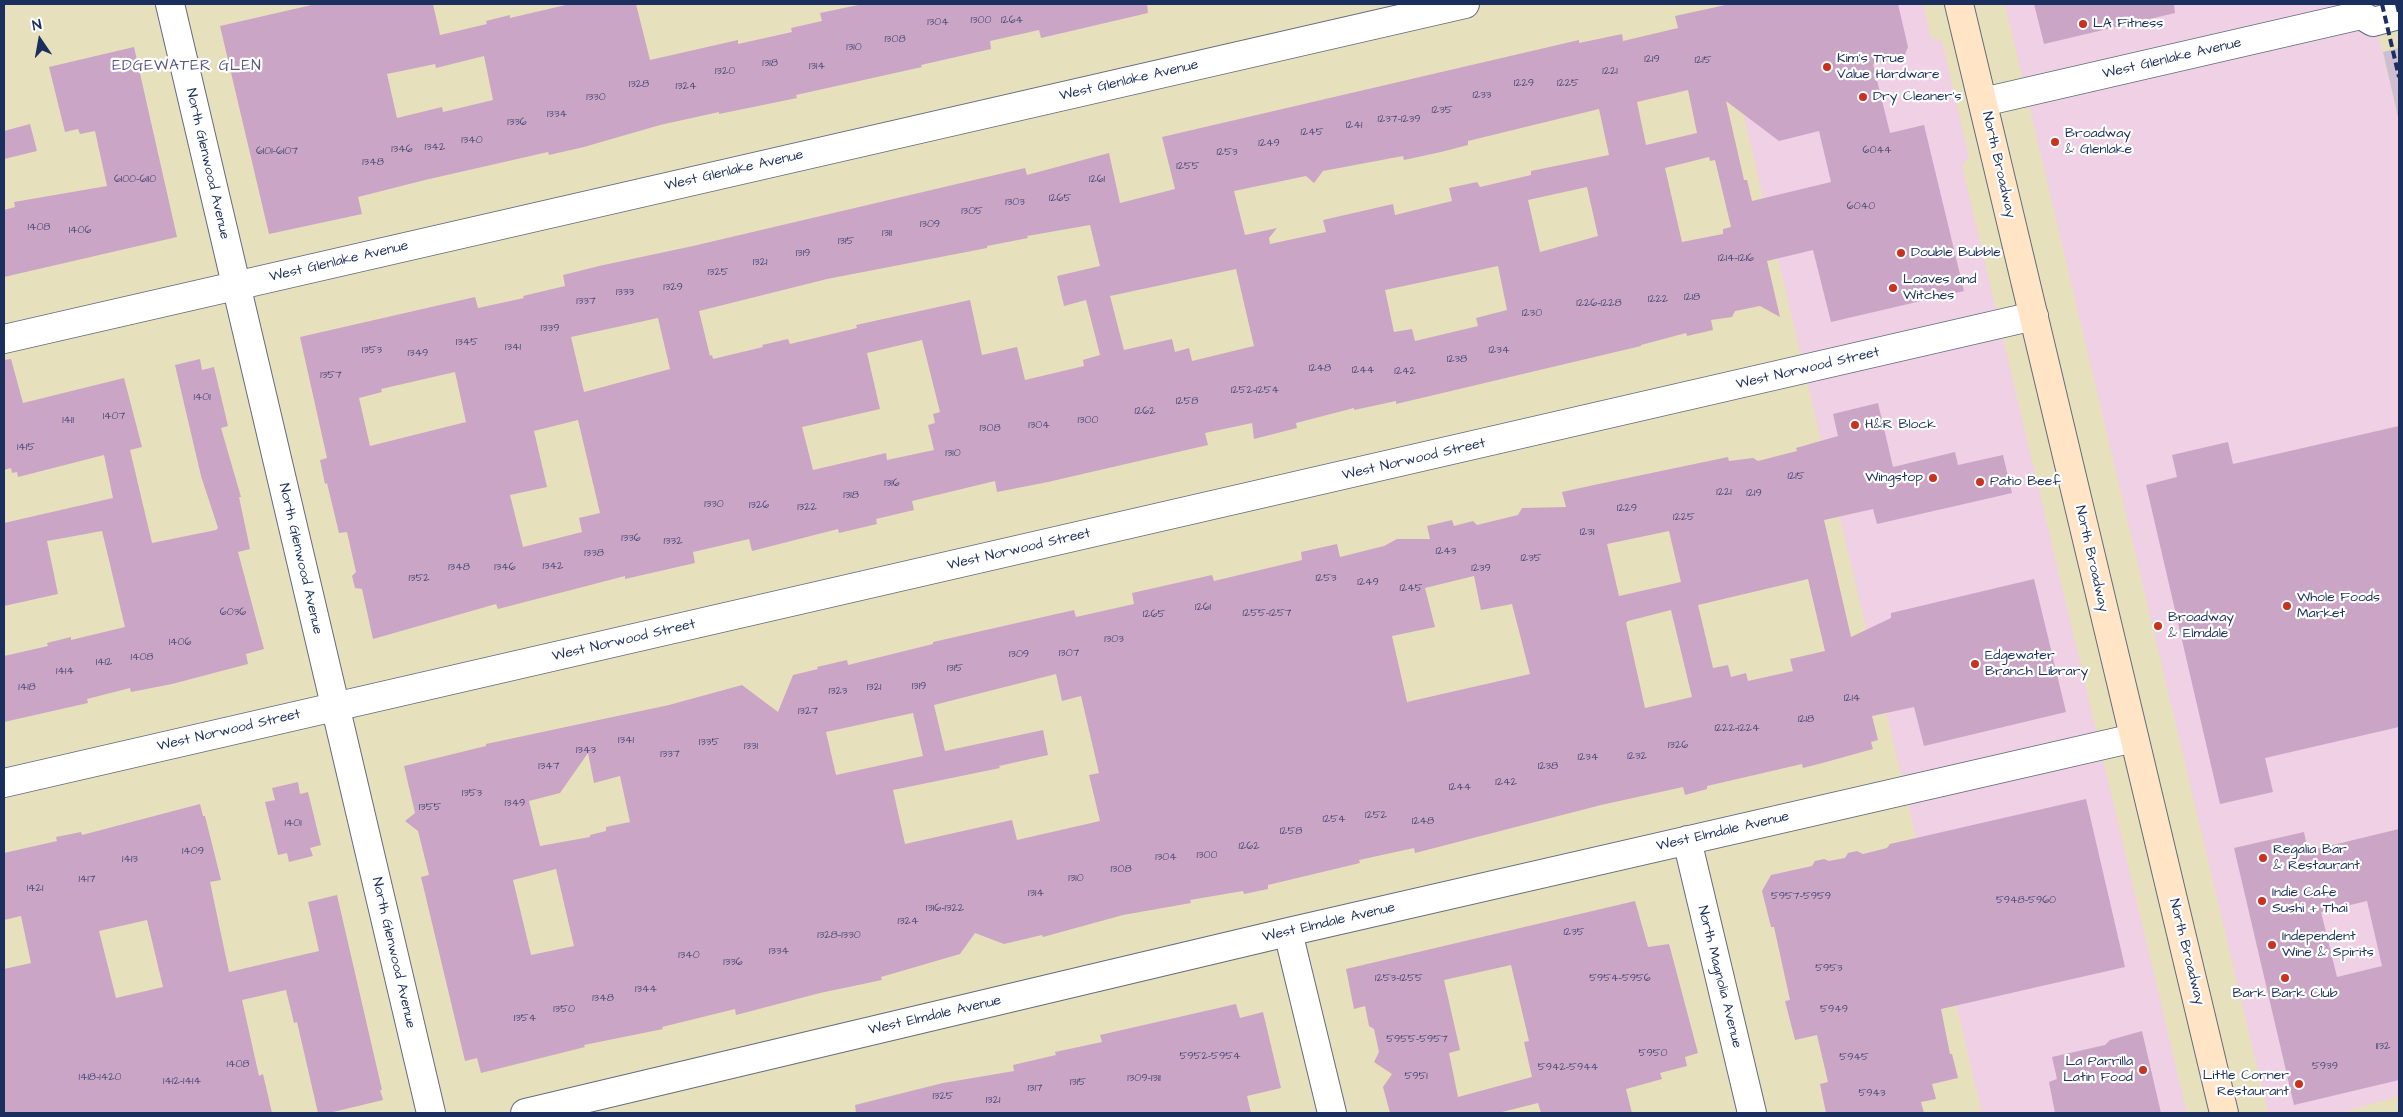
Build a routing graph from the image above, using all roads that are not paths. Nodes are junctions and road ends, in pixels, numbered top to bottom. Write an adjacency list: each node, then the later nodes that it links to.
1 (170, 4): 7 (street, North Glenwood Avenue)
2 (1465, 4): 7 (street, West Glenlake Avenue)
3 (1959, 4): 6 (main road, North Broadway)
4 (2364, 9): 5 (street, West Glenlake Avenue); 6 (street, West Glenlake Avenue)
5 (2399, 15)
6 (1983, 102): 8 (main road, North Broadway)
7 (236, 285): 9 (street, West Glenlake Avenue); 10 (street, North Glenwood Avenue)
8 (2034, 316): 10 (street, West Norwood Street); 11 (main road, North Broadway)
9 (4, 339)
10 (335, 707): 12 (street, West Norwood Street); 15 (street, North Glenwood Avenue)
11 (2134, 738): 13 (street, West Elmdale Avenue); 19 (main road, North Broadway)
12 (4, 783)
13 (1687, 840): 14 (street, West Elmdale Avenue); 18 (street, North Magnolia Avenue)
14 (1288, 932): 16 (street, West Elmdale Avenue); 17 (street)
15 (430, 1113)
16 (525, 1113)
17 (1332, 1113)
18 (1752, 1113)
19 (2224, 1113)

